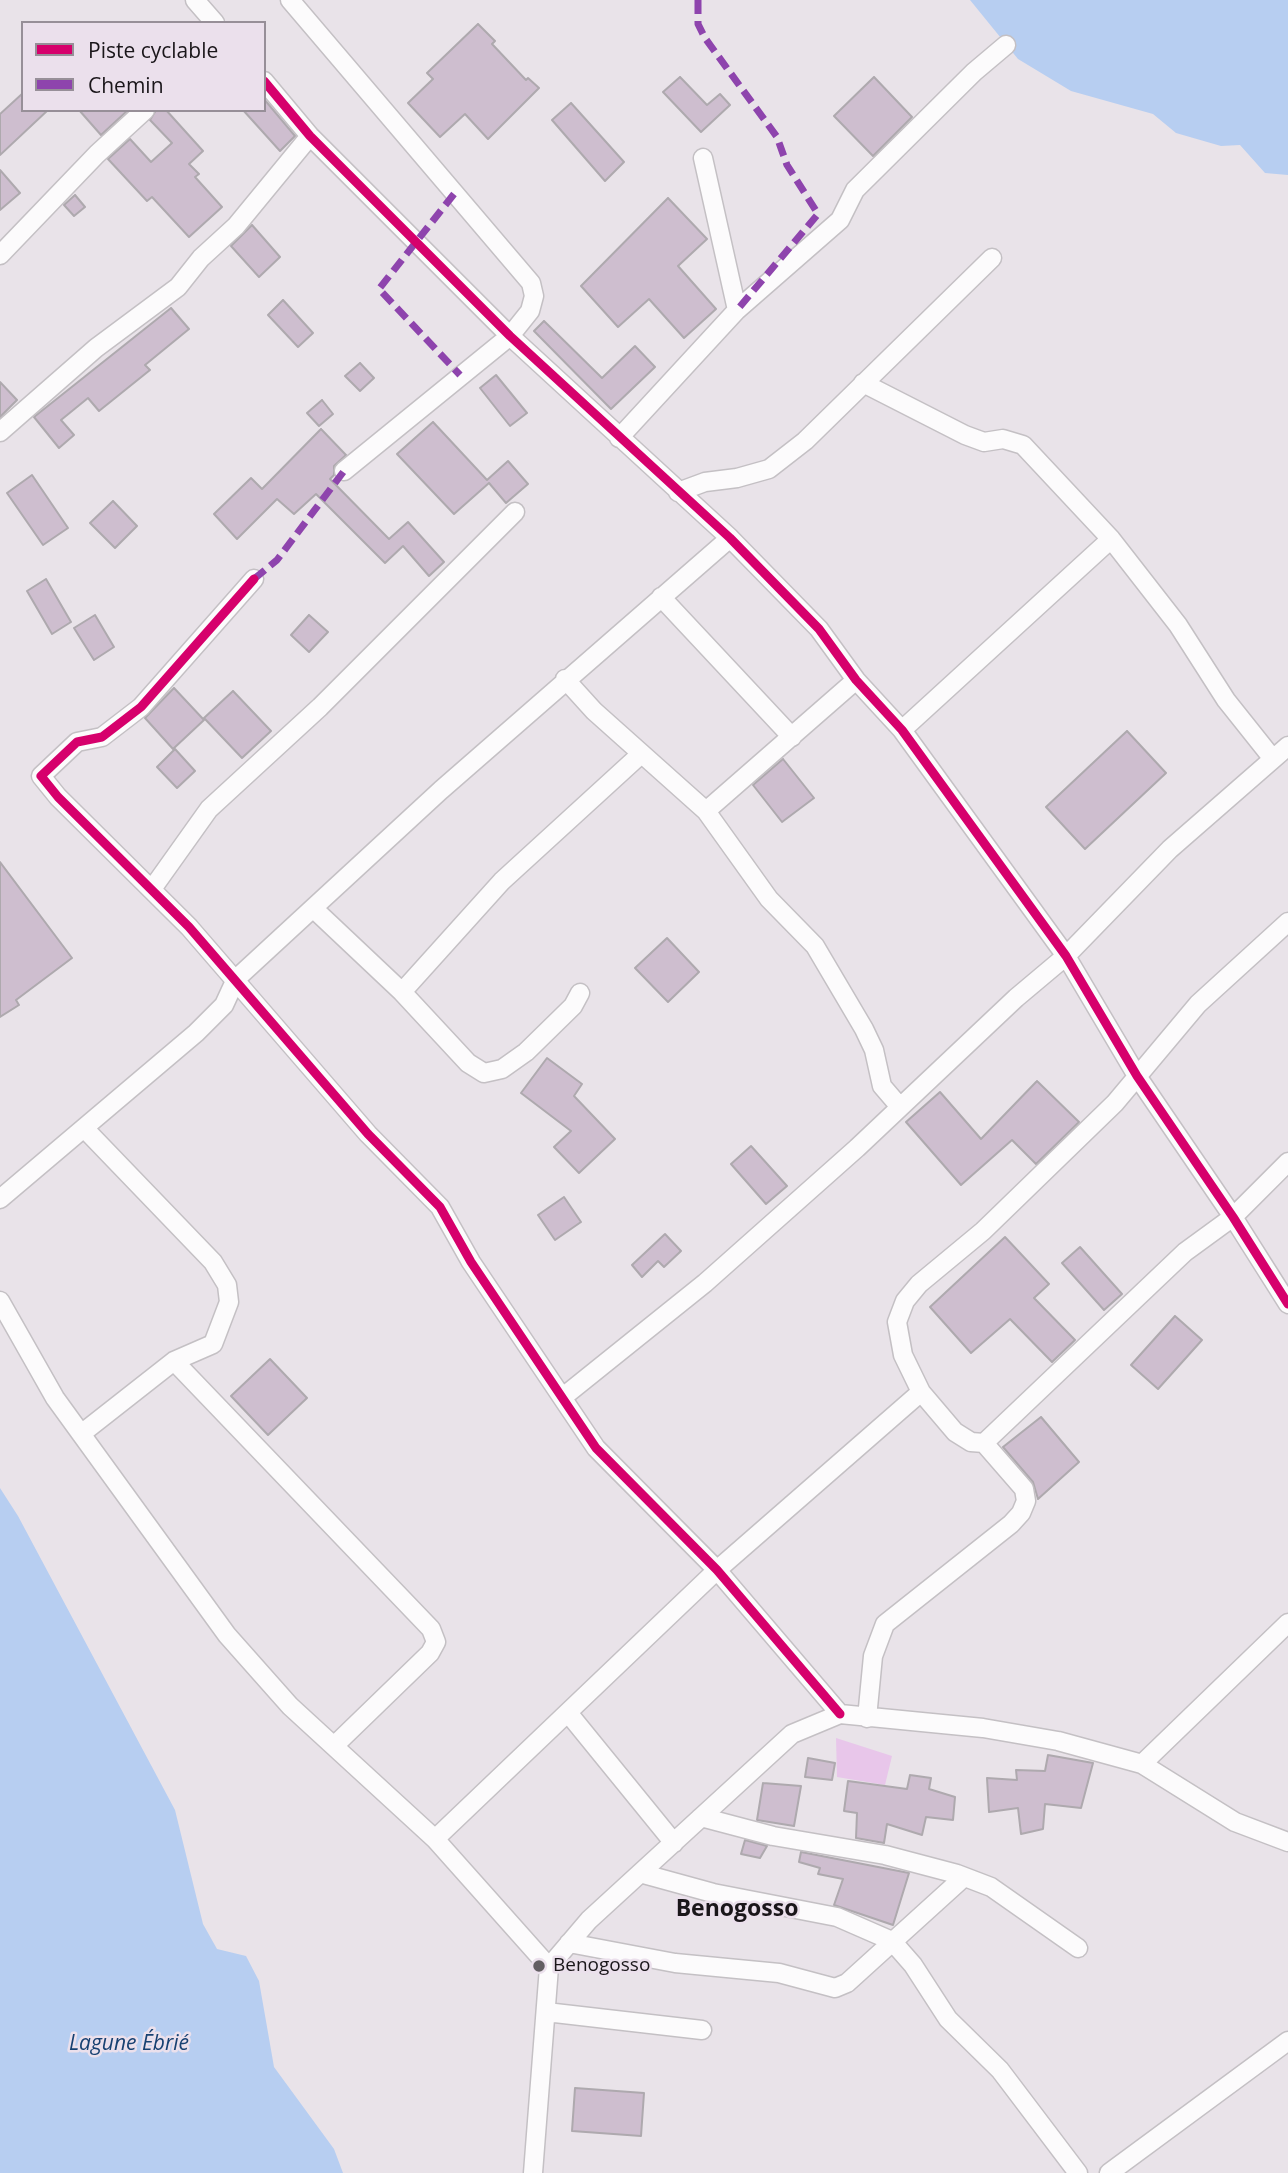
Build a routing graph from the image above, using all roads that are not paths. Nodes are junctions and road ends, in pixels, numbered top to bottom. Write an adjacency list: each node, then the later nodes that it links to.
1 (195, 0): 3 (street)
2 (289, 0): 12 (street)
3 (213, 21)
4 (1006, 45): 11 (street)
5 (266, 83): 7 (street)
6 (143, 112): 9 (street)
7 (310, 136): 12 (street); 14 (street)
8 (703, 158): 11 (street)
9 (0, 255)
10 (992, 258): 13 (street)
11 (737, 310): 15 (street)
12 (510, 336): 15 (street); 16 (street)
13 (863, 383): 17 (street); 20 (street)
14 (0, 432)
15 (619, 438): 17 (street)
16 (344, 471)
17 (678, 492): 19 (street)
18 (515, 512): 31 (street)
19 (730, 538): 22 (street); 24 (street)
20 (1111, 539): 25 (street); 29 (street)
21 (254, 579): 31 (street)
22 (661, 597): 23 (street); 26 (street)
23 (565, 680): 28 (street); 32 (street)
24 (856, 680): 25 (street); 26 (street)
25 (902, 730): 34 (street)
26 (792, 737): 30 (street)
27 (1288, 746): 29 (street)
28 (641, 754): 30 (street); 36 (street)
29 (1273, 759): 34 (street)
30 (706, 811): 39 (street)
31 (152, 889): 35 (street)
32 (314, 909): 35 (street); 36 (street)
33 (1288, 922): 38 (street)
34 (1066, 956): 38 (street); 39 (street)
35 (236, 979): 40 (street); 48 (street)
36 (402, 992): 37 (street)
37 (580, 993)
38 (1137, 1076): 43 (street); 47 (street)
39 (900, 1107): 48 (street)
40 (84, 1128): 42 (street); 46 (street)
41 (1288, 1162): 43 (street)
42 (0, 1199)
43 (1233, 1217): 45 (street); 50 (street)
44 (0, 1301): 49 (street)
45 (1288, 1304)
46 (174, 1361): 49 (street); 56 (street)
47 (921, 1392): 50 (street); 51 (street)
48 (562, 1397): 51 (street)
49 (81, 1434): 56 (street)
50 (984, 1443): 55 (street)
51 (717, 1570): 53 (street); 54 (street)
52 (1288, 1623): 57 (street)
53 (569, 1714): 59 (street); 61 (street)
54 (840, 1714): 55 (street); 58 (street)
55 (867, 1717): 57 (street)
56 (335, 1745): 59 (street)
57 (1142, 1764): 60 (street)
58 (701, 1817): 61 (street); 63 (street)
59 (435, 1839): 67 (street)
60 (1288, 1842)
61 (674, 1843): 62 (street)
62 (640, 1873): 64 (street); 65 (street)
63 (964, 1877): 64 (street); 66 (street)
64 (892, 1941): 65 (street); 72 (street)
65 (569, 1943): 67 (street)
66 (1078, 1948)
67 (549, 1967): 68 (street)
68 (546, 2012): 69 (street); 71 (street)
69 (702, 2030)
70 (1288, 2041): 73 (street)
71 (533, 2173)
72 (1078, 2173)
73 (1109, 2173)

